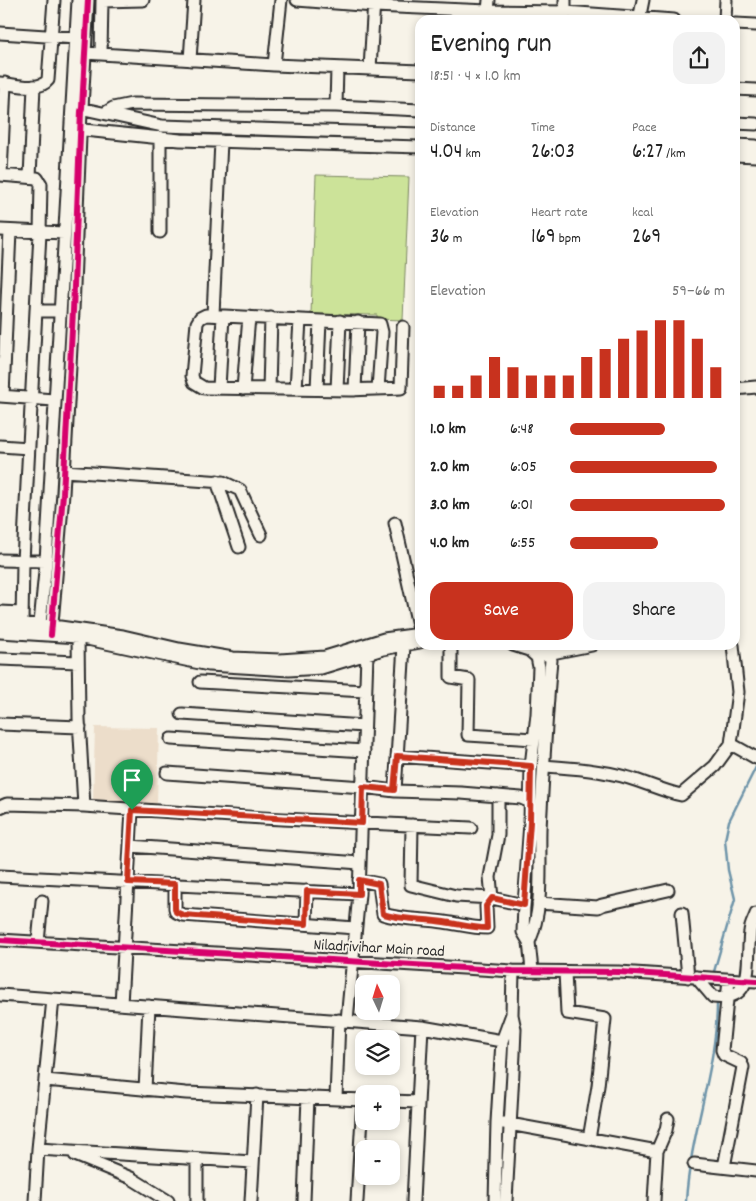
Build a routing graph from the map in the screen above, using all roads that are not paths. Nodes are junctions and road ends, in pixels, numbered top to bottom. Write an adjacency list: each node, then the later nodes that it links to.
1 (54, 0): 21 (street)
2 (78, 0): 22 (street)
3 (88, 0): 23 (street)
4 (143, 0): 11 (street)
5 (194, 0): 25 (street)
6 (282, 0): 26 (street)
7 (297, 0): 12 (street)
8 (565, 0): 14 (street)
9 (643, 0): 16 (street)
10 (726, 0): 17 (street)
11 (102, 1): 24 (street)
12 (374, 3): 13 (street); 28 (street)
13 (488, 5): 14 (street)
14 (565, 12): 15 (street)
15 (597, 15)
16 (640, 15)
17 (724, 15)
18 (740, 24): 19 (street)
19 (756, 25)
20 (0, 33): 21 (street)
21 (52, 37): 22 (street); 31 (street)
22 (76, 38): 35 (street)
23 (85, 53): 24 (street); 35 (street)
24 (101, 54): 25 (street)
25 (190, 60): 26 (street)
26 (274, 65): 27 (street)
27 (337, 68): 28 (street); 34 (street)
28 (370, 68): 29 (street)
29 (415, 71)
30 (3, 83): 31 (street); 49 (street)
31 (34, 86): 50 (street)
32 (740, 89): 33 (street)
33 (756, 90)
34 (336, 106): 36 (street); 37 (street)
35 (77, 107): 37 (street); 40 (street)
36 (415, 110)
37 (105, 113): 41 (street)
38 (740, 123): 39 (street)
39 (756, 124)
40 (75, 129): 42 (street); 54 (street); 56 (street)
41 (415, 134)
42 (160, 137): 43 (street); 52 (street)
43 (221, 141): 46 (street); 59 (street)
44 (740, 145): 45 (street)
45 (756, 146)
46 (415, 147)
47 (740, 155): 48 (street)
48 (756, 156)
49 (0, 175): 50 (street)
50 (30, 177): 53 (street)
51 (5, 231): 53 (street); 77 (street)
52 (160, 232)
53 (40, 233): 54 (street); 57 (street)
54 (64, 234): 55 (street)
55 (62, 258): 56 (street); 58 (street)
56 (75, 259): 82 (street)
57 (36, 311): 58 (street); 78 (street)
58 (59, 311): 79 (street)
59 (218, 316): 60 (street); 67 (street); 67 (street)
60 (249, 317): 61 (street); 69 (street)
61 (271, 318): 62 (street); 70 (street)
62 (300, 320): 63 (street); 71 (street)
63 (320, 321): 64 (street); 72 (street)
64 (340, 321): 65 (street); 75 (street)
65 (358, 322): 73 (street); 76 (street)
66 (403, 327): 73 (street)
67 (219, 388): 69 (street)
68 (756, 388): 74 (street)
69 (243, 389): 70 (street)
70 (270, 389): 71 (street)
71 (296, 389): 72 (street)
72 (317, 389): 75 (street)
73 (378, 389): 76 (street)
74 (740, 389)
75 (337, 390): 76 (street)
76 (355, 390)
77 (2, 396): 78 (street)
78 (31, 398): 79 (street); 81 (street)
79 (54, 400): 89 (street)
80 (0, 446): 81 (street)
81 (29, 448): 88 (street)
82 (64, 472): 83 (street); 95 (street)
83 (218, 481): 85 (street); 86 (street)
84 (395, 523): 91 (street)
85 (261, 535)
86 (239, 547)
87 (0, 560): 88 (street)
88 (22, 561): 89 (street); 92 (street)
89 (46, 561): 94 (street)
90 (0, 612): 92 (street)
91 (415, 612)
92 (22, 618): 93 (street); 94 (street)
93 (0, 622)
94 (39, 629): 95 (street); 96 (street)
95 (52, 630): 97 (street); 98 (street)
96 (0, 632)
97 (415, 635)
98 (78, 637): 106 (street); 109 (street)
99 (415, 643): 100 (street)
100 (404, 645): 106 (street); 120 (street)
101 (451, 650): 117 (street)
102 (529, 650): 107 (street)
103 (545, 650): 107 (street)
104 (546, 650): 123 (street)
105 (734, 650): 118 (street)
106 (366, 654): 111 (street)
107 (537, 657): 117 (street)
108 (0, 659): 109 (street)
109 (78, 662): 115 (street)
110 (200, 682): 111 (street)
111 (365, 691): 114 (street)
112 (182, 714): 114 (street)
113 (0, 724): 115 (street)
114 (364, 726): 119 (street)
115 (80, 727): 129 (street)
116 (172, 738): 119 (street)
117 (534, 739): 122 (street)
118 (731, 744): 121 (street); 123 (street)
119 (364, 751): 125 (street)
120 (397, 756): 122 (street); 126 (street)
121 (756, 758)
122 (531, 766): 128 (street)
123 (544, 766): 146 (street)
124 (167, 773): 125 (street)
125 (363, 787): 126 (street); 132 (street)
126 (394, 790): 127 (street)
127 (498, 796): 128 (street); 144 (street)
128 (530, 802): 147 (street)
129 (84, 806): 130 (street); 131 (street)
130 (0, 807)
131 (132, 810): 132 (street); 135 (street)
132 (362, 823): 133 (street); 136 (street)
133 (412, 825): 134 (street); 144 (street)
134 (471, 828)
135 (130, 846): 136 (street); 139 (street)
136 (360, 862): 138 (street)
137 (0, 876): 139 (street)
138 (359, 880): 143 (street); 144 (street)
139 (128, 882): 140 (street); 155 (street)
140 (175, 884): 142 (street); 150 (street)
141 (668, 890): 146 (street)
142 (307, 891): 143 (street); 150 (street)
143 (359, 894): 151 (street)
144 (492, 898): 147 (street)
145 (42, 901): 153 (street)
146 (538, 903): 154 (street)
147 (524, 905): 154 (street)
148 (682, 913): 160 (street)
149 (755, 918): 162 (street)
150 (306, 924): 151 (street)
151 (355, 928): 156 (street)
152 (0, 940): 153 (street, Niladrivihar Main road)
153 (38, 942): 155 (street, Niladrivihar Main road)
154 (529, 942): 157 (street)
155 (124, 947): 156 (street, Niladrivihar Main road); 166 (street)
156 (352, 961): 158 (street, Niladrivihar Main road); 169 (street)
157 (532, 970): 158 (street, Niladrivihar Main road); 159 (street, Niladrivihar Main road)
158 (513, 971): 168 (street)
159 (565, 972): 160 (street, Niladrivihar Main road); 184 (street)
160 (697, 977): 161 (street, Niladrivihar Main road); 164 (street)
161 (727, 979): 162 (street, Niladrivihar Main road); 164 (street)
162 (753, 981): 164 (street)
163 (0, 995): 165 (street)
164 (727, 997): 191 (street)
165 (53, 998): 166 (street); 172 (street)
166 (121, 1004): 167 (street)
167 (150, 1006): 169 (street); 173 (street)
168 (512, 1014): 171 (street); 182 (street)
169 (343, 1020): 170 (street); 176 (street)
170 (422, 1027): 171 (street); 179 (street)
171 (502, 1041): 181 (street)
172 (45, 1080): 173 (street); 185 (street)
173 (145, 1090): 174 (street)
174 (257, 1095): 175 (street); 189 (street)
175 (308, 1097): 176 (street); 197 (street)
176 (336, 1098): 177 (street)
177 (355, 1099)
178 (400, 1101): 179 (street)
179 (418, 1102): 199 (street)
180 (668, 1119): 187 (street)
181 (497, 1122): 182 (street); 200 (street)
182 (510, 1125): 184 (street); 201 (street)
183 (361, 1130): 198 (street)
184 (589, 1139): 187 (street)
185 (38, 1149): 186 (street); 193 (street)
186 (62, 1150): 188 (street); 194 (street)
187 (657, 1152): 202 (street)
188 (197, 1159): 189 (street); 195 (street)
189 (253, 1162): 196 (street)
190 (694, 1164): 191 (street)
191 (724, 1167): 192 (street)
192 (756, 1171)
193 (35, 1201)
194 (168, 1201)
195 (197, 1201)
196 (250, 1201)
197 (304, 1201)
198 (357, 1201)
199 (414, 1201)
200 (495, 1201)
201 (506, 1201)
202 (654, 1201)

